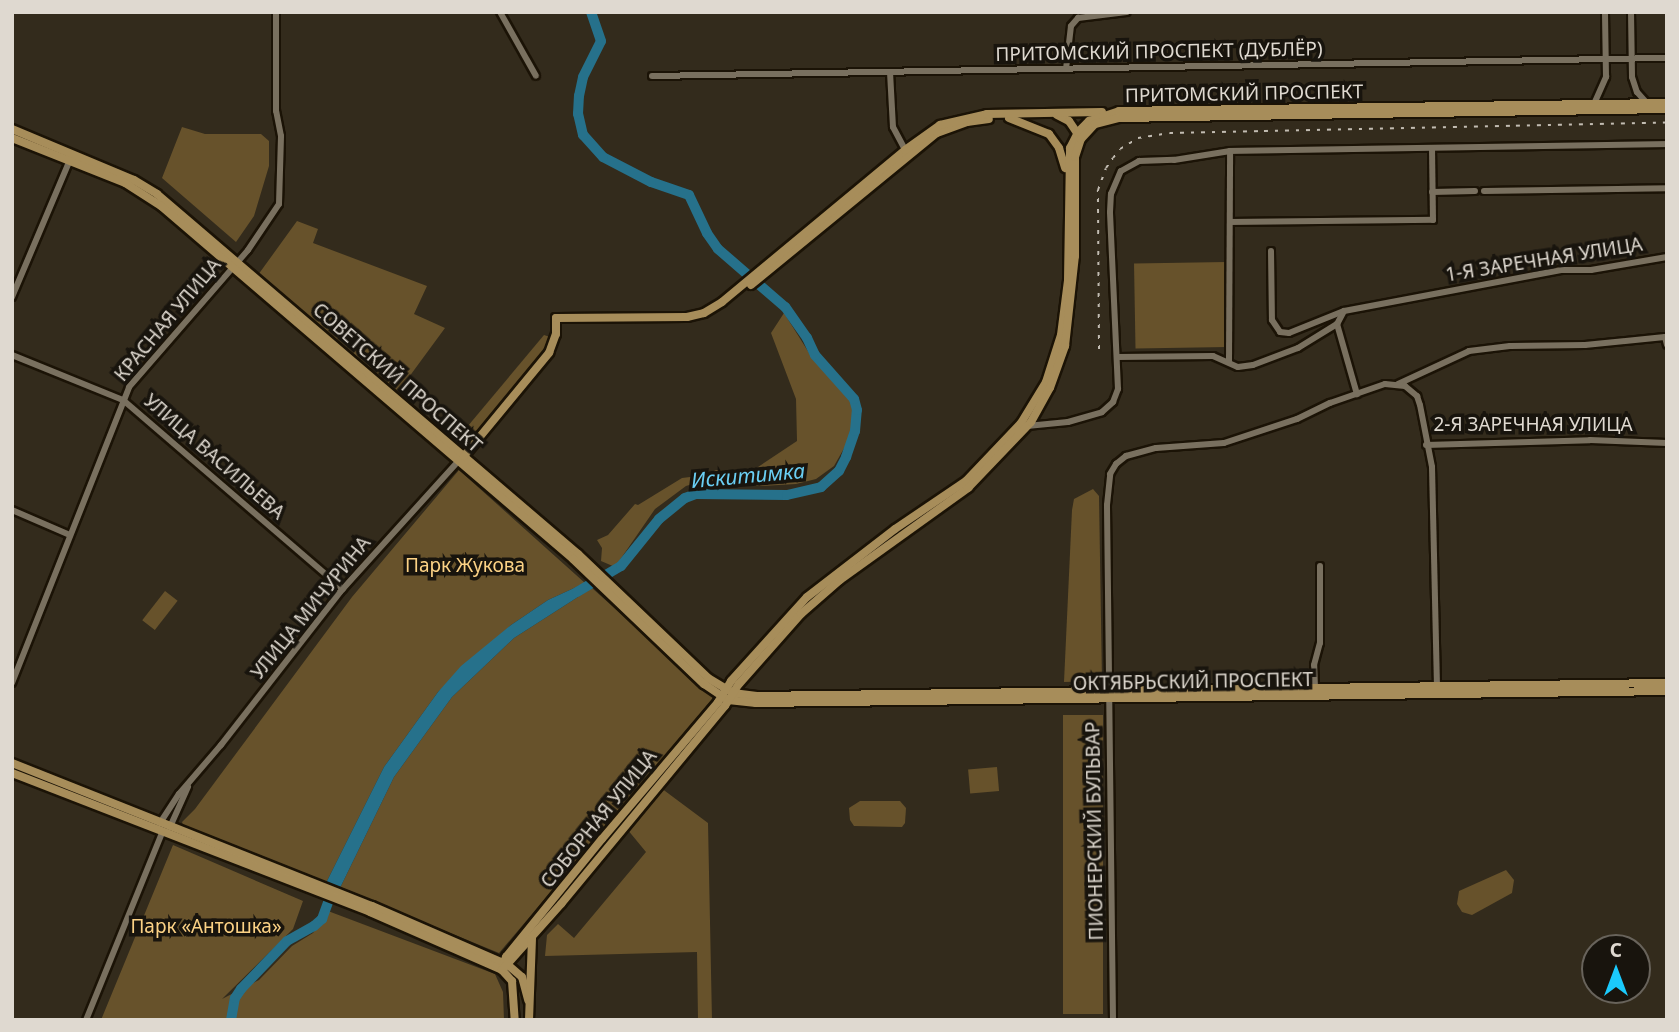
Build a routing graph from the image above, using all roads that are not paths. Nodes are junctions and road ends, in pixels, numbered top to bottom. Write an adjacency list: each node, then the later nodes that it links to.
1 (276, 12): 38 (street, КРАСНАЯ УЛИЦА)
2 (500, 12): 11 (street)
3 (1127, 12): 9 (street)
4 (1605, 12): 7 (street)
5 (1631, 12): 8 (street)
6 (1667, 58): 8 (street, ПРИТОМСКИЙ ПРОСПЕКТ (ДУБЛЁР))
7 (1606, 59): 8 (street, ПРИТОМСКИЙ ПРОСПЕКТ (ДУБЛЁР)); 9 (street, ПРИТОМСКИЙ ПРОСПЕКТ (ДУБЛЁР)); 15 (street)
8 (1631, 59): 13 (street)
9 (1066, 69): 10 (street, ПРИТОМСКИЙ ПРОСПЕКТ (ДУБЛЁР))
10 (890, 72): 12 (street, ПРИТОМСКИЙ ПРОСПЕКТ (ДУБЛЁР)); 28 (street)
11 (536, 76)
12 (652, 76)
13 (1647, 103): 14 (main road, ПРИТОМСКИЙ ПРОСПЕКТ); 15 (main road, ПРИТОМСКИЙ ПРОСПЕКТ)
14 (1667, 103)
15 (1594, 104): 18 (main road, ПРИТОМСКИЙ ПРОСПЕКТ)
16 (1667, 109): 18 (main road, ПРИТОМСКИЙ ПРОСПЕКТ)
17 (1053, 114): 18 (main road); 19 (main road); 28 (main road)
18 (1119, 115): 20 (main road, ПРИТОМСКИЙ ПРОСПЕКТ); 23 (main road, ПРИТОМСКИЙ ПРОСПЕКТ)
19 (1064, 117): 20 (main road); 21 (main road); 23 (main road)
20 (1096, 117): 23 (main road, ПРИТОМСКИЙ ПРОСПЕКТ)
21 (1014, 118): 28 (main road); 30 (main road)
22 (12, 130): 29 (main road, СОВЕТСКИЙ ПРОСПЕКТ)
23 (1079, 135): 30 (main road); 50 (main road)
24 (12, 138): 29 (main road, СОВЕТСКИЙ ПРОСПЕКТ)
25 (1667, 144): 26 (street)
26 (1432, 149): 27 (street); 34 (street)
27 (1230, 151): 35 (street); 45 (street)
28 (907, 152): 53 (main road)
29 (71, 157): 38 (main road, СОВЕТСКИЙ ПРОСПЕКТ); 39 (street)
30 (1069, 186): 63 (main road)
31 (1667, 188): 33 (street)
32 (1475, 191): 34 (street)
33 (1484, 191)
34 (1432, 192): 35 (street)
35 (1231, 222): 46 (street)
36 (1271, 251): 40 (street, 1-Я ЗАРЕЧНАЯ УЛИЦА)
37 (1667, 257): 40 (street, 1-Я ЗАРЕЧНАЯ УЛИЦА)
38 (236, 265): 49 (street, КРАСНАЯ УЛИЦА); 53 (main road, СОВЕТСКИЙ ПРОСПЕКТ)
39 (12, 297)
40 (1344, 311): 41 (street)
41 (1337, 324): 46 (street); 48 (street)
42 (1666, 337): 43 (street); 47 (street)
43 (1667, 345)
44 (12, 355): 49 (street, УЛИЦА ВАСИЛЬЕВА)
45 (1117, 357): 46 (street); 50 (street)
46 (1229, 362)
47 (1398, 383): 48 (street); 52 (street, 2-Я ЗАРЕЧНАЯ УЛИЦА)
48 (1357, 394): 64 (street, ПИОНЕРСКИЙ БУЛЬВАР)
49 (123, 400): 55 (street, КРАСНАЯ УЛИЦА); 57 (street, УЛИЦА ВАСИЛЬЕВА)
50 (1027, 426): 63 (main road)
51 (1667, 443): 52 (street, 2-Я ЗАРЕЧНАЯ УЛИЦА)
52 (1426, 445): 61 (street)
53 (461, 458): 57 (street, УЛИЦА МИЧУРИНА); 63 (main road, СОВЕТСКИЙ ПРОСПЕКТ)
54 (12, 510): 55 (street)
55 (70, 535): 58 (street, КРАСНАЯ УЛИЦА)
56 (1320, 566): 60 (street)
57 (343, 589): 67 (street, УЛИЦА МИЧУРИНА)
58 (12, 683)
59 (1667, 683): 61 (main road, ОКТЯБРЬСКИЙ ПРОСПЕКТ)
60 (1315, 688): 61 (main road, ОКТЯБРЬСКИЙ ПРОСПЕКТ); 64 (main road, ОКТЯБРЬСКИЙ ПРОСПЕКТ)
61 (1438, 690): 62 (main road, ОКТЯБРЬСКИЙ ПРОСПЕКТ); 64 (main road, ОКТЯБРЬСКИЙ ПРОСПЕКТ)
62 (1667, 691)
63 (727, 695): 64 (main road, ОКТЯБРЬСКИЙ ПРОСПЕКТ); 70 (main road, СОБОРНАЯ УЛИЦА); 71 (main road, СОБОРНАЯ УЛИЦА)
64 (1108, 695): 76 (street, ПИОНЕРСКИЙ БУЛЬВАР)
65 (12, 763): 68 (main road)
66 (12, 773): 69 (main road)
67 (189, 786): 68 (street, УЛИЦА МИЧУРИНА); 69 (street, УЛИЦА МИЧУРИНА)
68 (160, 823): 69 (main road)
69 (166, 830): 71 (main road); 73 (street, УЛИЦА МИЧУРИНА)
70 (532, 937): 71 (main road, СОБОРНАЯ УЛИЦА); 72 (main road)
71 (504, 966): 72 (main road); 74 (main road)
72 (528, 1000): 75 (main road)
73 (86, 1020)
74 (515, 1020)
75 (529, 1020)
76 (1113, 1020)

